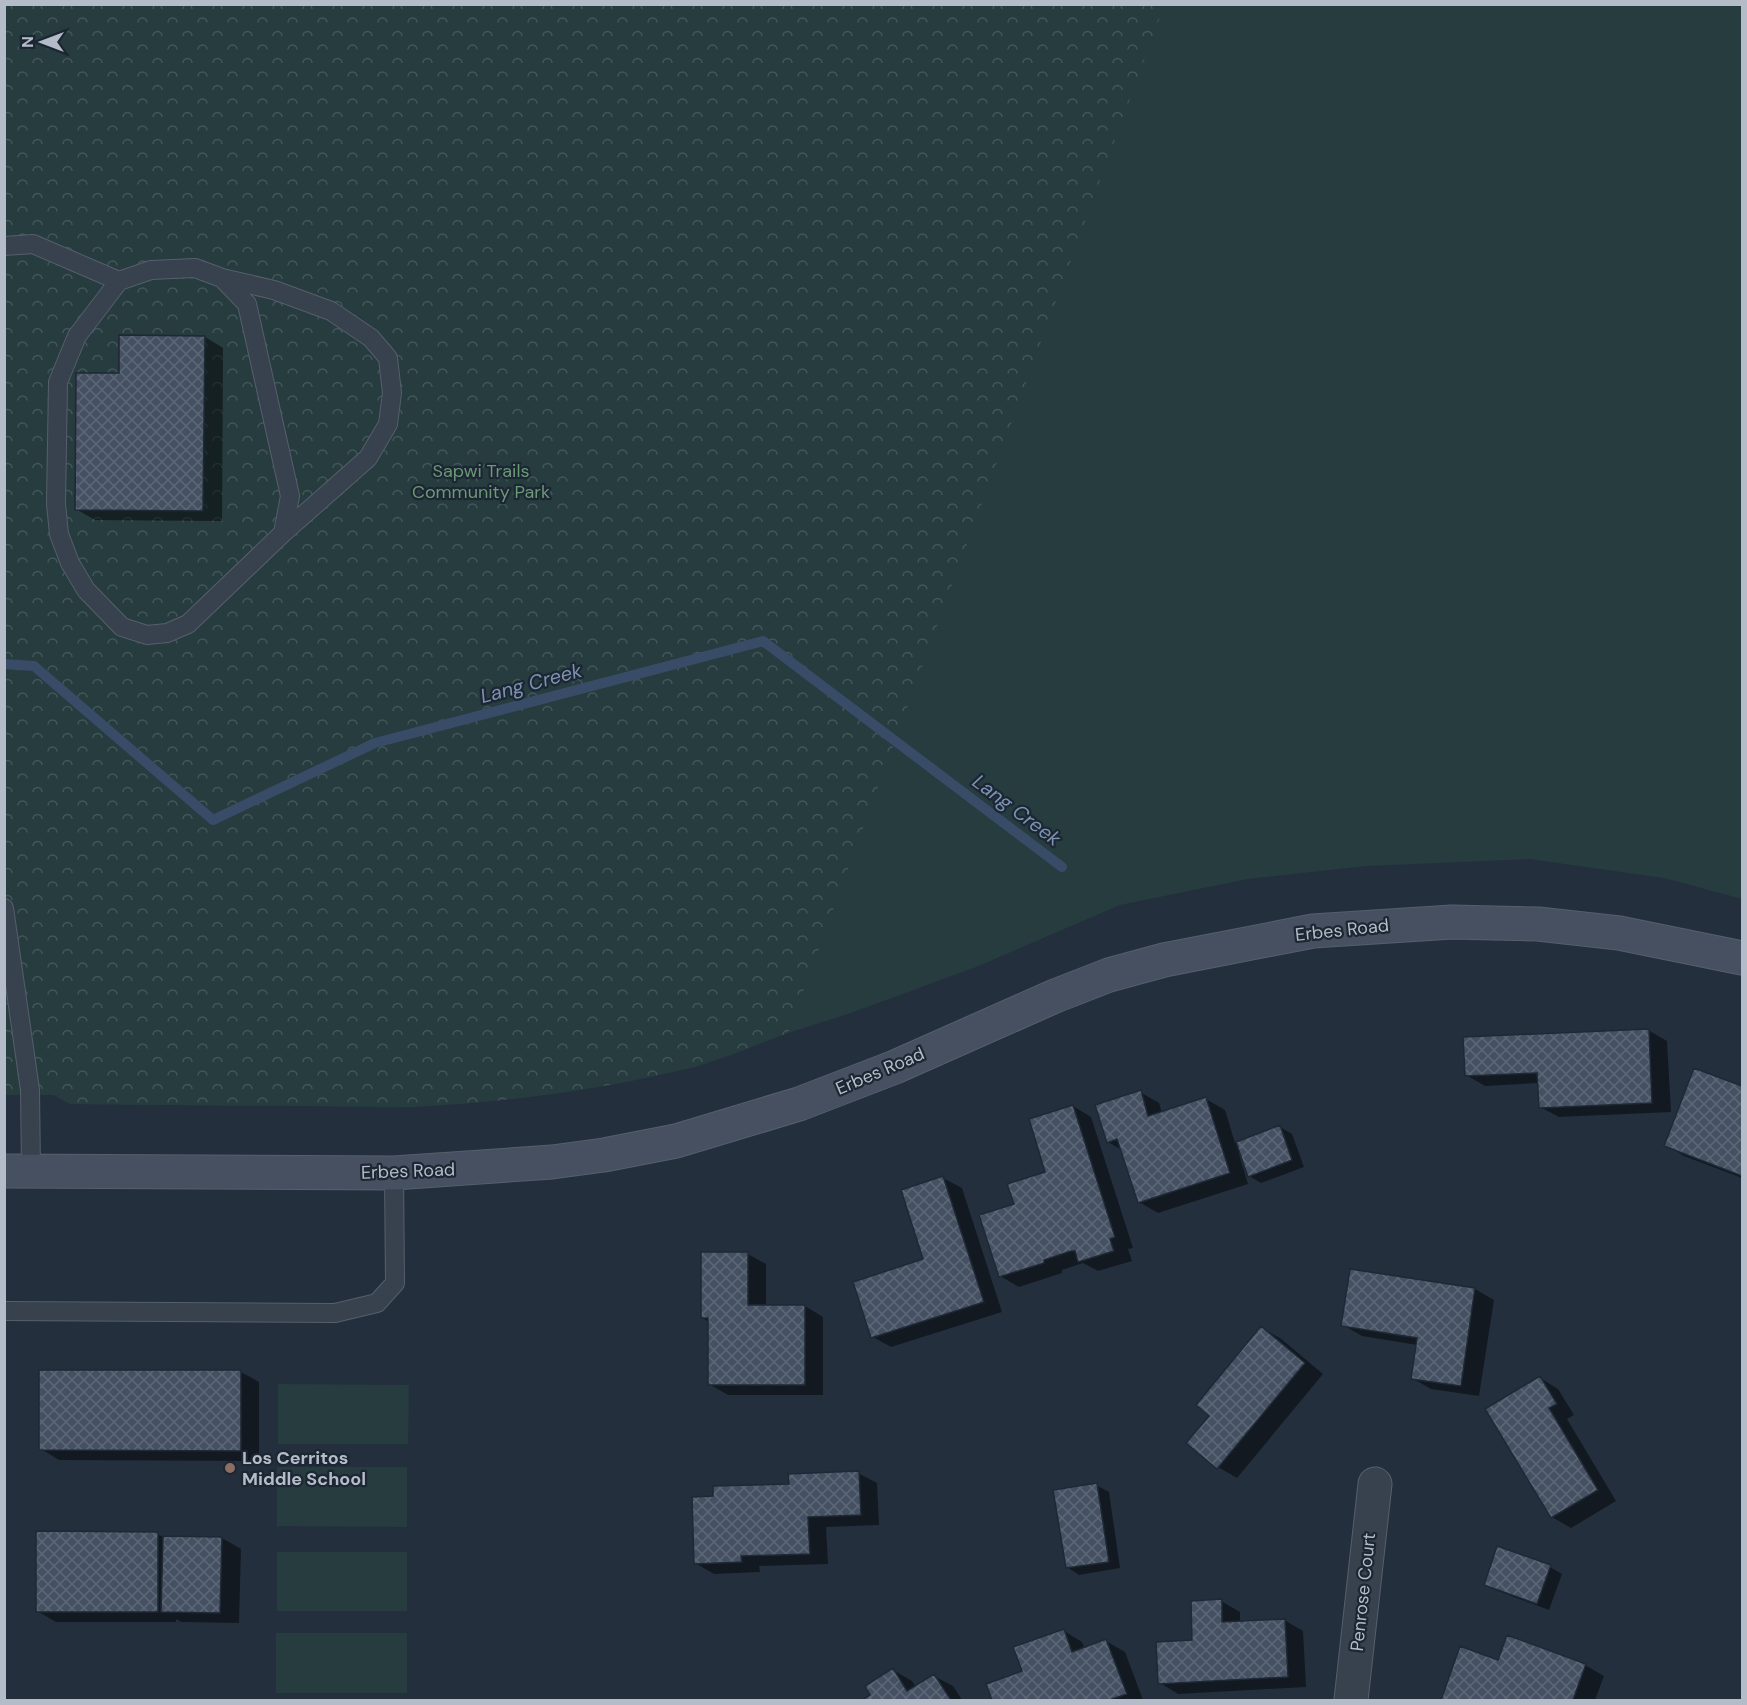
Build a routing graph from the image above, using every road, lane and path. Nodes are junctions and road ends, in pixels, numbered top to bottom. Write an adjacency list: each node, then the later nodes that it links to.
1 (4, 246): 3 (lane)
2 (222, 278): 3 (lane); 4 (lane); 4 (lane)
3 (119, 281): 4 (lane)
4 (283, 533)
5 (4, 908): 7 (lane)
6 (1743, 958): 8 (main road, Erbes Road)
7 (18, 1171): 8 (main road, Erbes Road)
8 (394, 1173): 9 (lane)
9 (4, 1311)
10 (1375, 1484): 11 (street, Penrose Court)
11 (1351, 1701)

